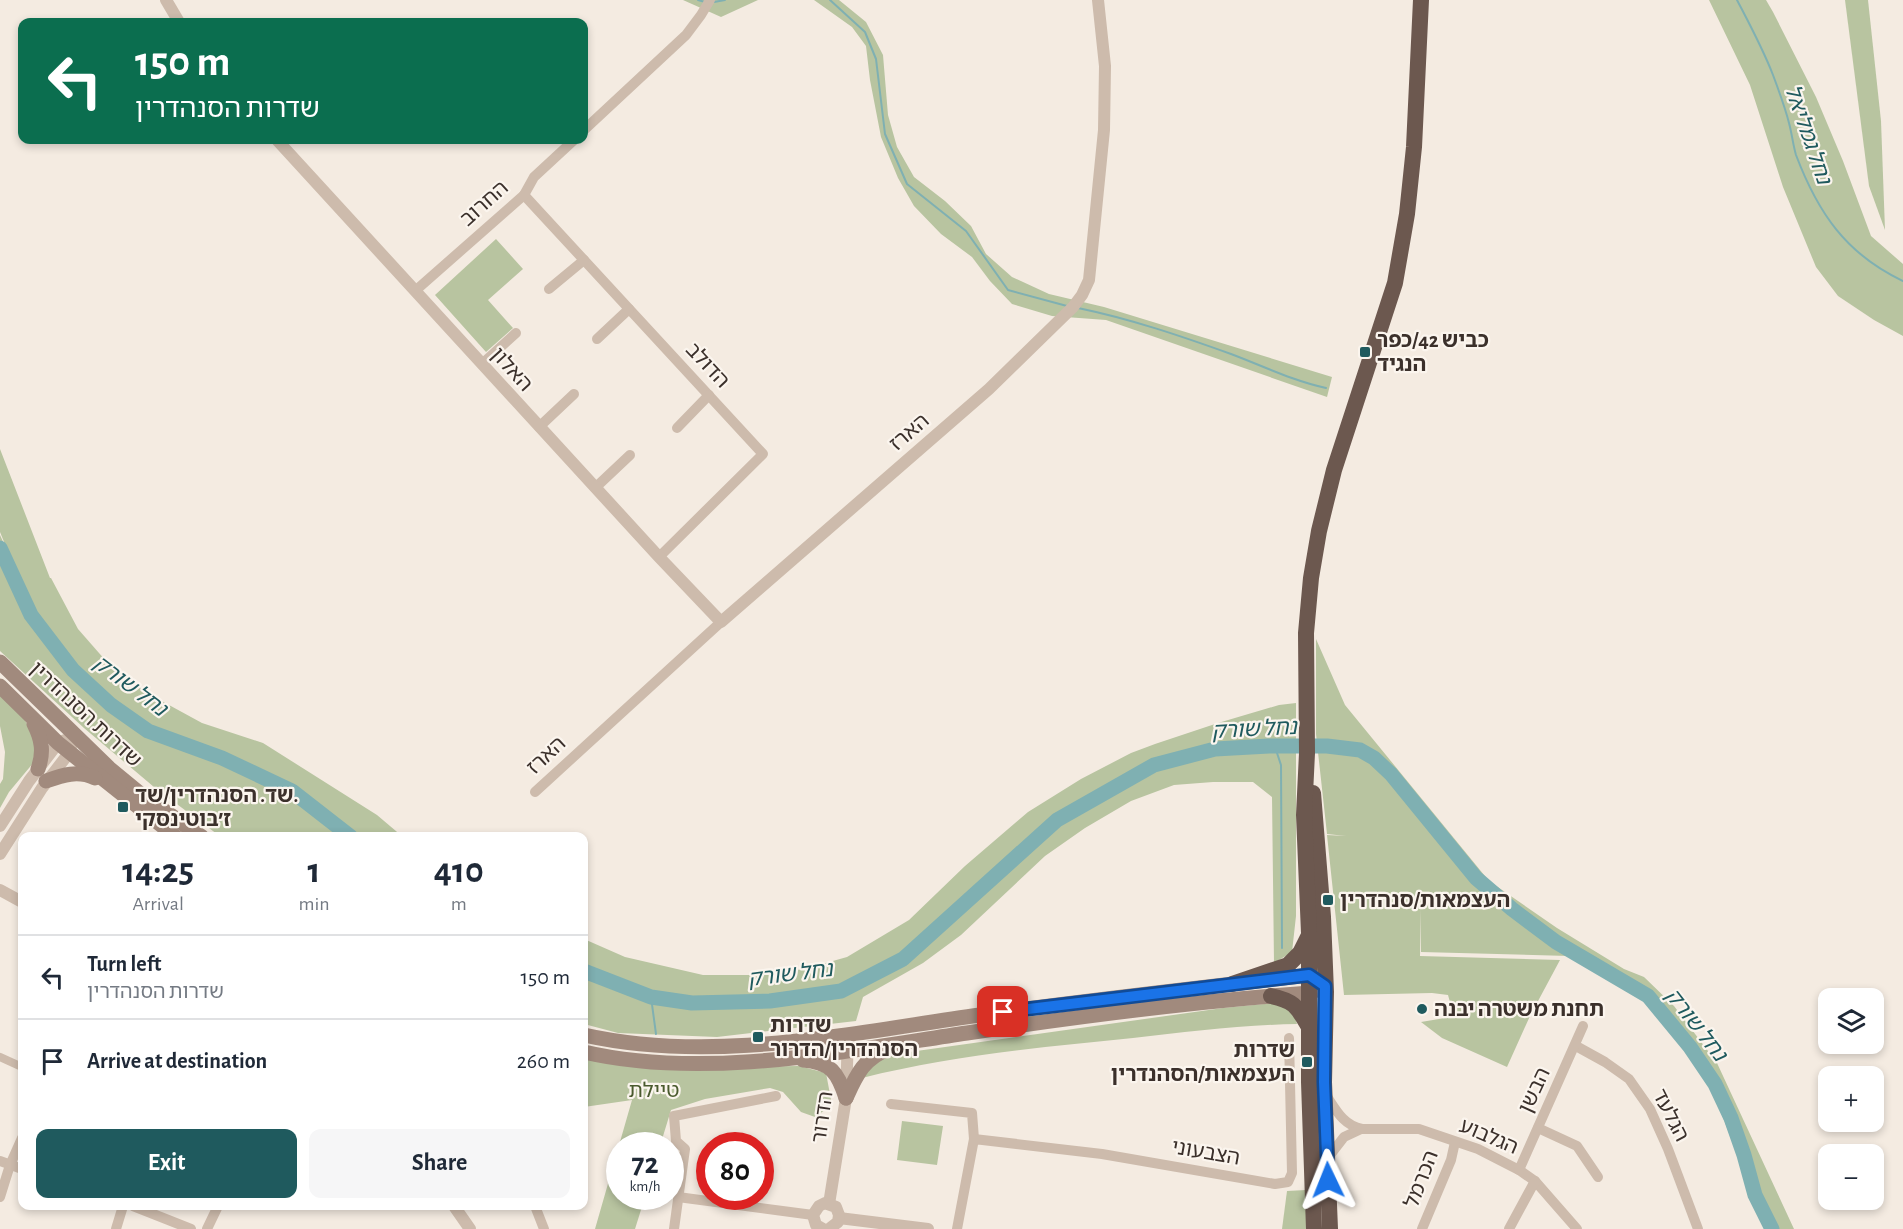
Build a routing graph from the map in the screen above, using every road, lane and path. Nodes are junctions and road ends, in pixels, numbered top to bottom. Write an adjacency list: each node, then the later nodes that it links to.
1 (166, 0): 5 (street)
2 (1098, 0): 24 (street, הארז)
3 (1421, 0): 30 (highway)
4 (707, 4): 6 (street)
5 (176, 18)
6 (588, 126)
7 (281, 144): 12 (street, האלון)
8 (570, 144): 9 (street, החרוב)
9 (524, 195): 10 (street, הדולב); 12 (street, החרוב)
10 (584, 260): 11 (street); 13 (street, הדולב)
11 (549, 289)
12 (415, 291): 16 (street, האלון)
13 (629, 309): 15 (street); 18 (street, הדולב)
14 (516, 333): 16 (street)
15 (597, 339)
16 (482, 364): 19 (street, האלון)
17 (574, 394): 19 (street)
18 (709, 395): 20 (street); 23 (street, הדולב)
19 (539, 427): 22 (street, האלון)
20 (677, 428)
21 (630, 455): 22 (street)
22 (595, 488): 23 (street, האלון)
23 (659, 557): 24 (street, האלון)
24 (721, 622): 33 (street, הארז)
25 (0, 662): 28 (main road, שדרות הסנהדרין)
26 (0, 686): 27 (main road, שדרות הסנהדרין)
27 (27, 711): 29 (main road, שדרות הסנהדרין); 31 (main road)
28 (74, 736): 29 (street); 36 (main road, שדרות הסנהדרין)
29 (63, 748): 31 (street); 32 (main road, שדרות הסנהדרין)
30 (1307, 753): 40 (highway); 43 (highway)
31 (42, 775): 32 (main road); 34 (street); 37 (street)
32 (105, 782): 35 (main road, שדרות הסנהדרין)
33 (535, 792)
34 (0, 826)
35 (170, 832)
36 (195, 832)
37 (0, 854)
38 (0, 890): 39 (street)
39 (18, 900)
40 (1309, 933): 41 (highway); 42 (highway)
41 (1309, 975): 42 (main road); 43 (highway)
42 (1232, 984): 47 (main road)
43 (1318, 989): 44 (main road); 46 (highway); 57 (highway)
44 (1271, 996): 46 (highway); 50 (main road)
45 (1583, 1026): 51 (street, הבשן)
46 (1310, 1030): 83 (highway)
47 (849, 1034): 48 (main road); 52 (street, הדרור)
48 (588, 1036)
49 (1289, 1038): 64 (street, הצבעוני)
50 (913, 1041): 52 (main road); 59 (main road)
51 (1575, 1046): 61 (street, הבשן); 97 (street, הגלעד)
52 (848, 1051): 55 (main road); 59 (street, הדרור)
53 (588, 1053): 55 (main road)
54 (0, 1057): 56 (street)
55 (780, 1058): 59 (main road)
56 (18, 1065)
57 (1325, 1093): 62 (street); 67 (highway)
58 (776, 1096): 63 (street)
59 (846, 1098): 74 (street, הדרור)
60 (891, 1104): 64 (street)
61 (1538, 1128): 69 (street, הבשן); 70 (street)
62 (1362, 1129): 65 (street, הגלבוע); 67 (street)
63 (675, 1132)
64 (974, 1138): 93 (street)
65 (1455, 1142): 69 (street, הגלבוע); 94 (street, הכרמל)
66 (18, 1144): 68 (street)
67 (1327, 1159): 83 (highway)
68 (5, 1163): 72 (street)
69 (1519, 1170): 71 (street, הגלבוע)
70 (1598, 1177)
71 (1534, 1182): 95 (street); 96 (street, הגלבוע)
72 (0, 1197)
73 (684, 1198): 81 (street)
74 (829, 1204): 81 (street); 82 (street)
75 (122, 1210): 84 (street)
76 (216, 1210): 86 (street)
77 (457, 1210): 87 (street)
78 (537, 1210): 88 (street)
79 (676, 1210): 89 (street)
80 (161, 1211): 85 (street)
81 (813, 1215): 90 (street)
82 (839, 1218): 91 (street); 92 (street)
83 (1326, 1227)
84 (116, 1229)
85 (191, 1229)
86 (207, 1229)
87 (470, 1229)
88 (544, 1229)
89 (674, 1229)
90 (824, 1229)
91 (829, 1229)
92 (928, 1229)
93 (957, 1229)
94 (1422, 1229)
95 (1509, 1229)
96 (1577, 1229)
97 (1698, 1229)

